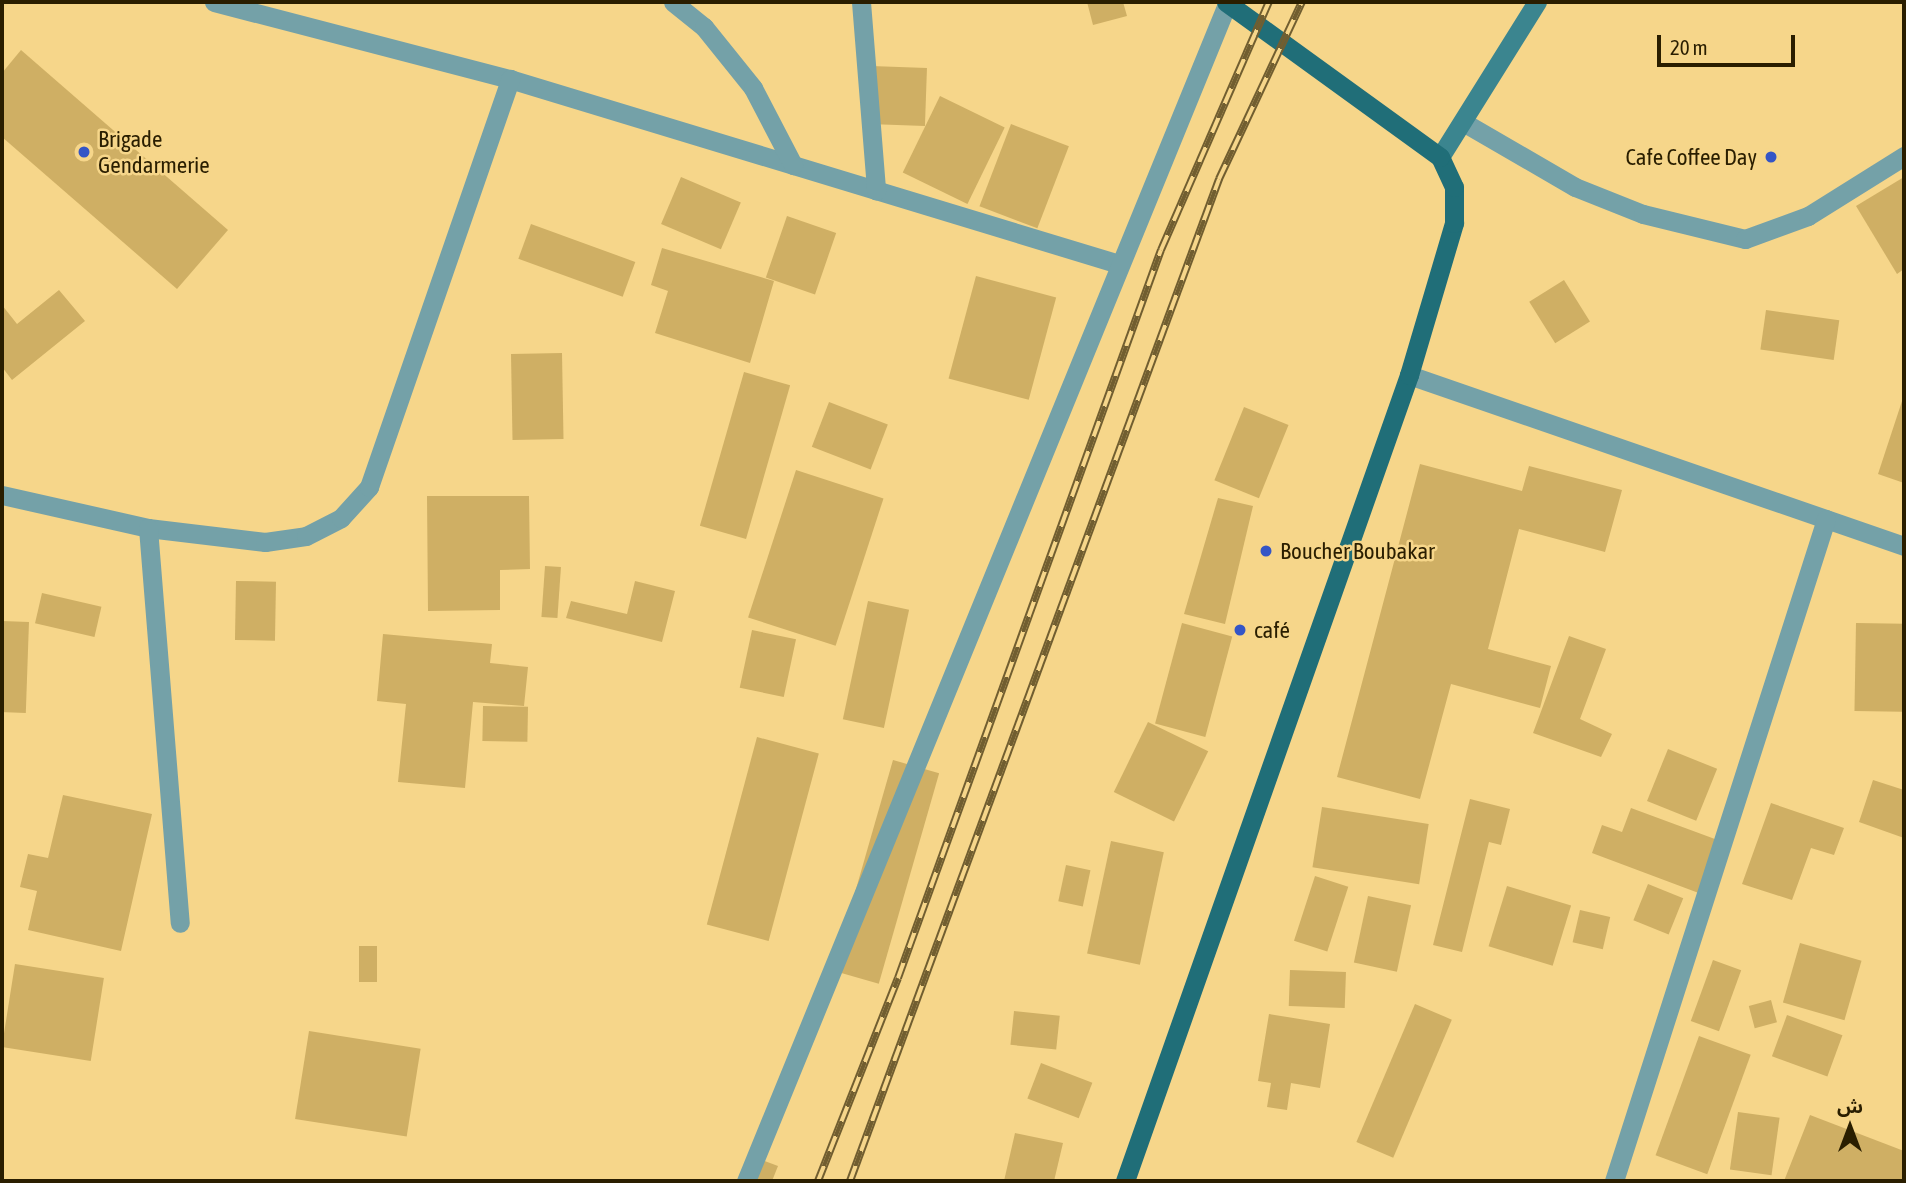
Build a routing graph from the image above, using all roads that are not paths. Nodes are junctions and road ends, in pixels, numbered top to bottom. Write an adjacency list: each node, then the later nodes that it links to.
1 (214, 2): 6 (street)
2 (673, 2): 10 (street)
3 (861, 2): 11 (street)
4 (1537, 2): 7 (main road)
5 (1226, 3): 9 (main road); 12 (street)
6 (510, 79): 10 (street); 16 (street)
7 (1464, 121): 8 (street); 9 (main road)
8 (1904, 156)
9 (1440, 158): 13 (main road)
10 (793, 165): 11 (street)
11 (876, 190): 12 (street)
12 (1119, 264): 19 (street)
13 (1409, 375): 15 (street); 20 (main road)
14 (2, 495): 16 (street)
15 (1825, 519): 17 (street); 21 (street)
16 (148, 528): 18 (street)
17 (1904, 546)
18 (180, 923)
19 (746, 1181)
20 (1125, 1181)
21 (1614, 1181)

